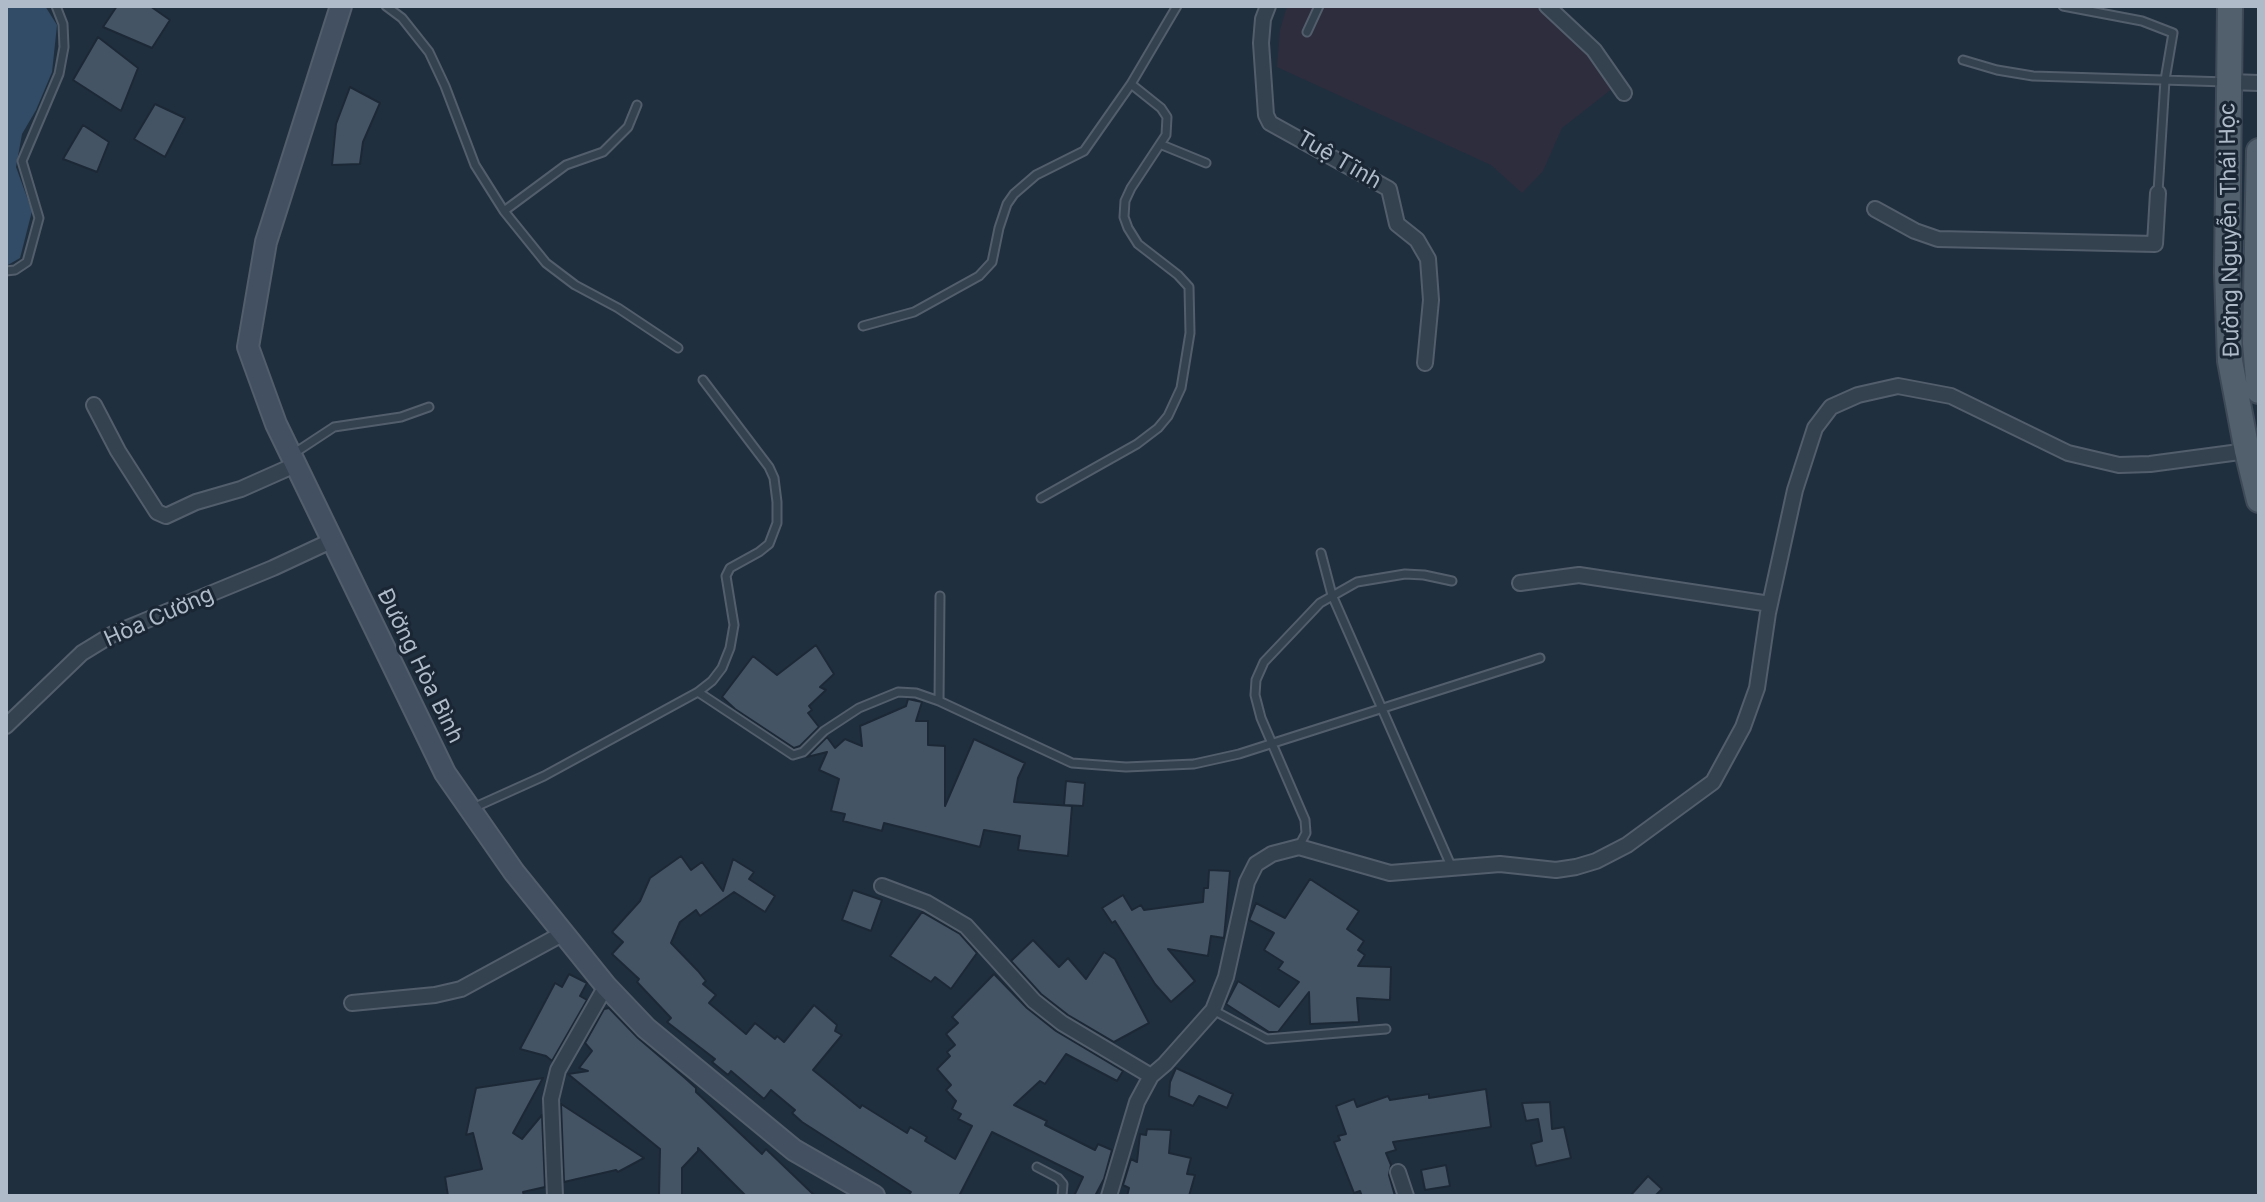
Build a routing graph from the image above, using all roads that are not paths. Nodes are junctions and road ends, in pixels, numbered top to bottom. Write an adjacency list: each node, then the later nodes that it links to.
1 (56, 6): 24 (lane)
2 (341, 6): 33 (street, Đường Hòa Bình)
3 (386, 6): 23 (lane)
4 (1177, 6): 15 (lane)
5 (1268, 6): 27 (street, Tuệ Tĩnh)
6 (1319, 6): 10 (lane)
7 (1547, 6): 16 (street)
8 (2063, 6): 12 (lane)
9 (2230, 6): 13 (main road, Đường Nguyễn Thái Học)
10 (1307, 32)
11 (1963, 60): 12 (lane)
12 (2165, 80): 13 (lane); 21 (lane)
13 (2229, 82): 14 (street); 32 (main road, Đường Nguyễn Thái Học)
14 (2259, 83)
15 (1131, 84): 18 (lane); 25 (lane)
16 (1624, 93)
17 (637, 105): 23 (lane)
18 (1162, 145): 20 (lane); 34 (lane)
19 (2259, 151): 29 (main road, Đường Nguyễn Thái Học)
20 (1206, 163)
21 (2158, 193): 22 (street)
22 (1875, 209)
23 (504, 211): 26 (lane)
24 (6, 271)
25 (863, 326)
26 (678, 348)
27 (1425, 363)
28 (703, 380): 44 (lane)
29 (2259, 391)
30 (94, 405): 33 (street)
31 (429, 407): 33 (lane)
32 (2247, 451): 35 (main road, Đường Nguyễn Thái Học); 42 (street)
33 (293, 461): 36 (street, Đường Hòa Bình)
34 (1041, 498)
35 (2259, 500)
36 (333, 540): 47 (street, Hòa Cường); 49 (street, Đường Hòa Bình)
37 (1321, 553): 40 (lane)
38 (1452, 581): 40 (lane)
39 (1520, 583): 42 (street)
40 (1332, 595): 46 (lane); 48 (lane)
41 (940, 596): 45 (lane)
42 (1770, 604): 51 (street)
43 (1540, 658): 46 (lane)
44 (698, 692): 45 (lane); 49 (lane)
45 (939, 701): 48 (lane)
46 (1382, 709): 48 (lane); 51 (lane)
47 (9, 716)
48 (1272, 744): 50 (lane)
49 (470, 810): 53 (street, Đường Hòa Bình)
50 (1299, 847): 51 (street); 56 (street)
51 (1452, 868)
52 (882, 886): 58 (street)
53 (562, 934): 54 (street, Đường Hòa Bình); 55 (street)
54 (606, 986): 61 (street); 62 (street, Đường Hòa Bình)
55 (352, 1003)
56 (1213, 1010): 57 (lane); 58 (street)
57 (1386, 1029)
58 (1151, 1076): 64 (street)
59 (1037, 1167): 63 (lane)
60 (1398, 1172): 65 (street)
61 (555, 1196)
62 (874, 1196)
63 (1062, 1196)
64 (1109, 1196)
65 (1406, 1196)

